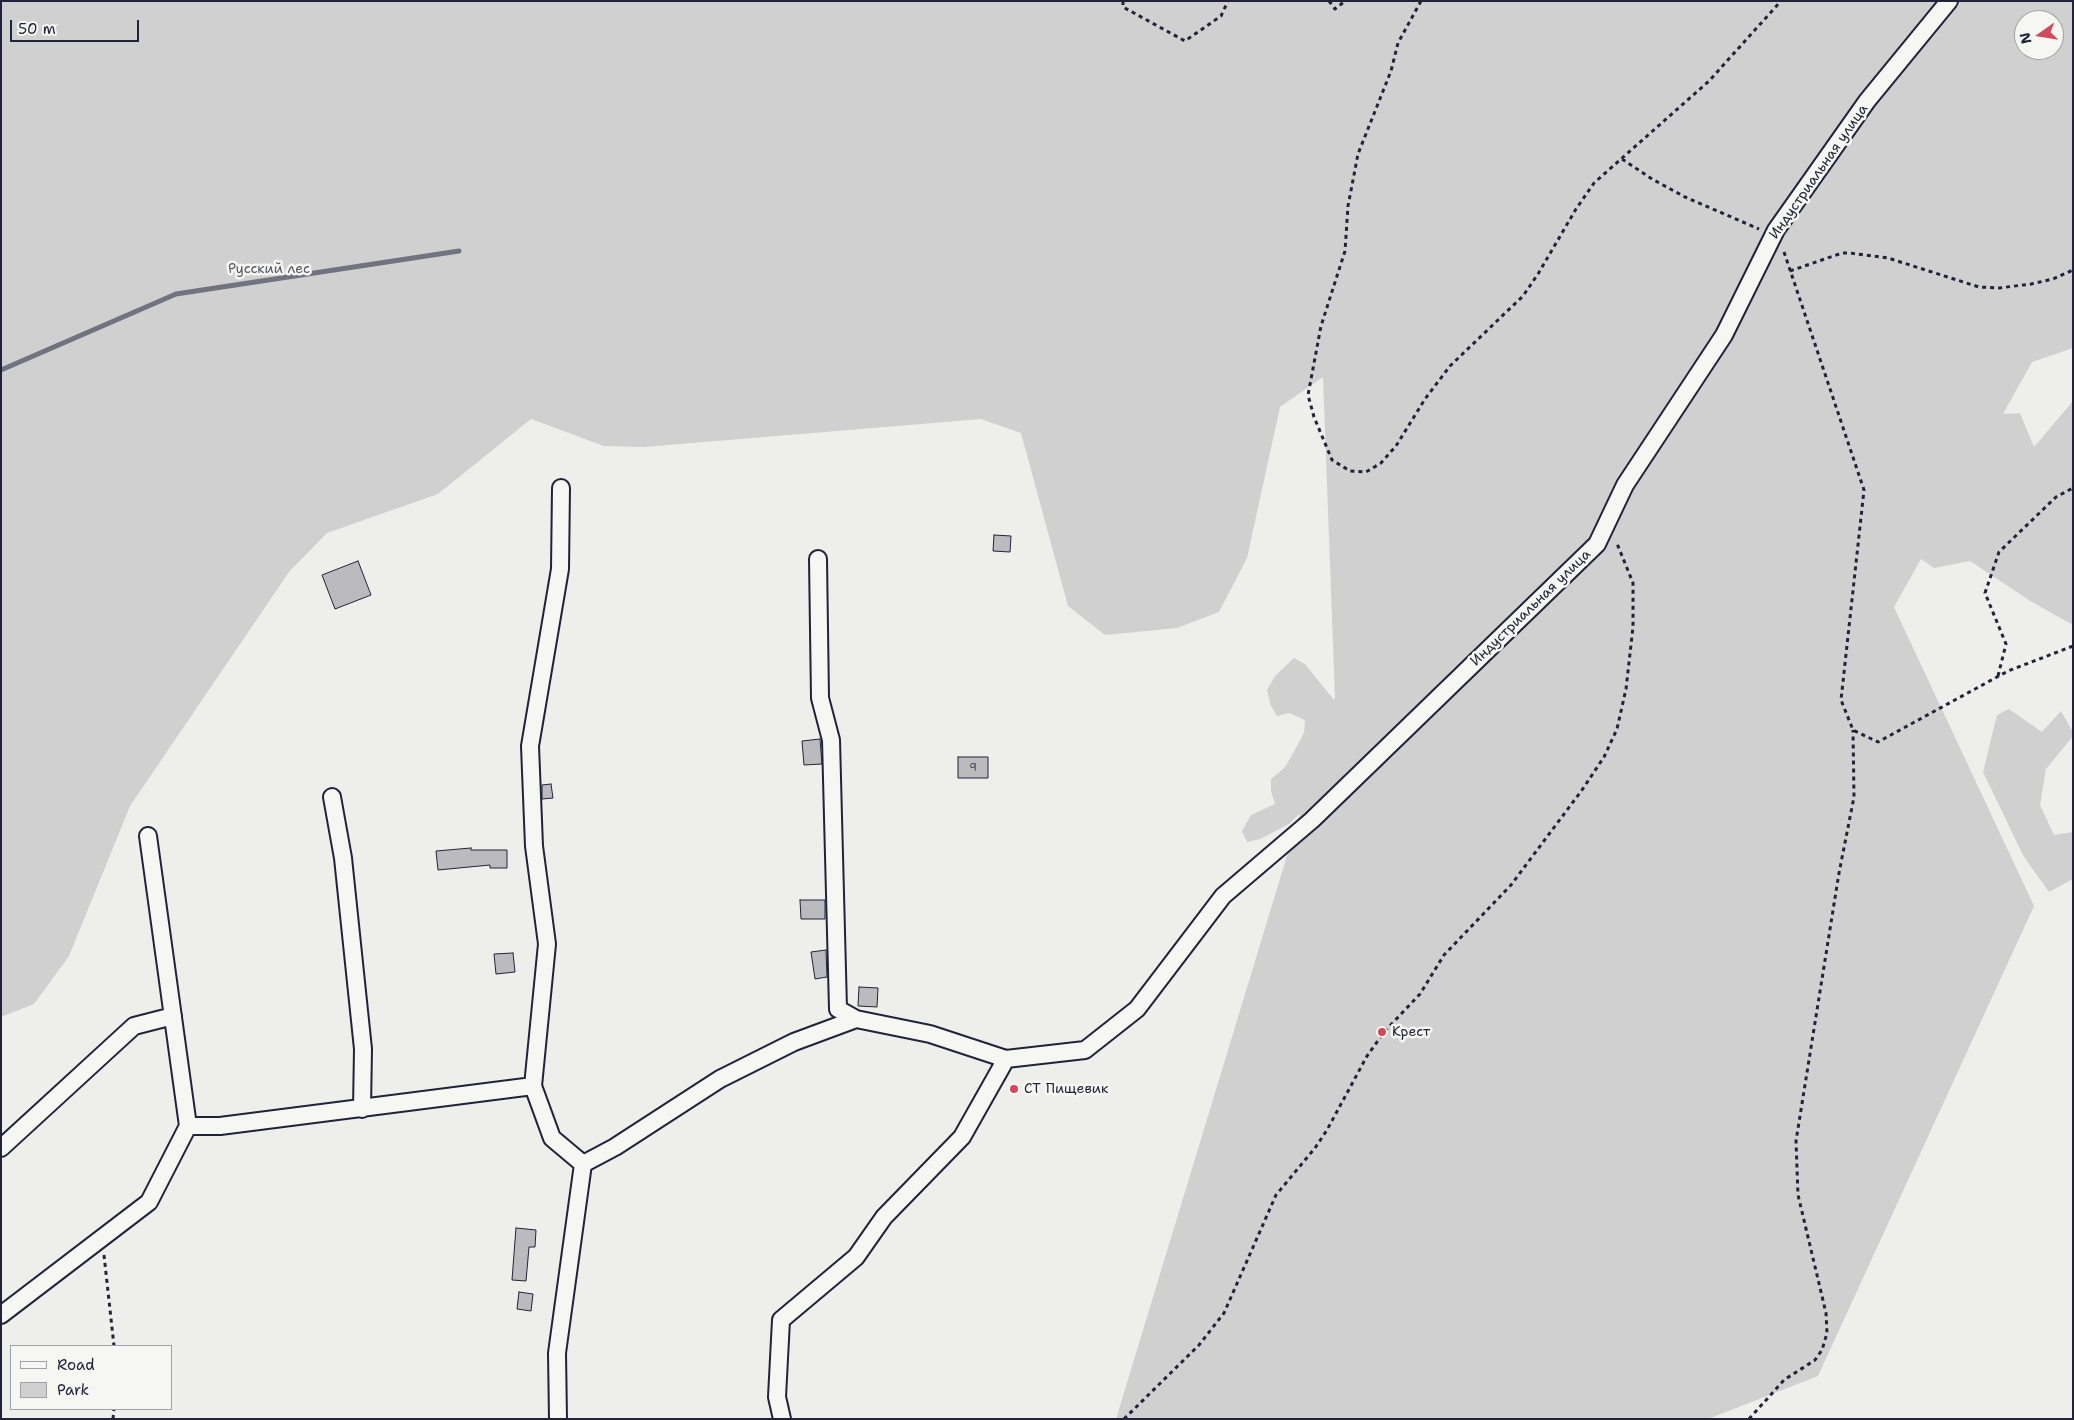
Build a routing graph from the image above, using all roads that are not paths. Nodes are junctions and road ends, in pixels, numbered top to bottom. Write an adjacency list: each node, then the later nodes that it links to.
1 (1949, 1): 8 (street, Индустриальная улица)
2 (561, 488): 9 (street)
3 (818, 559): 7 (street)
4 (332, 797): 10 (street)
5 (148, 836): 6 (street)
6 (173, 1016): 11 (street); 12 (street)
7 (856, 1019): 8 (street); 13 (street)
8 (1006, 1059): 16 (street)
9 (533, 1086): 10 (street); 13 (street)
10 (362, 1109): 11 (street)
11 (188, 1126): 14 (street)
12 (1, 1148)
13 (583, 1164): 15 (street)
14 (1, 1315)
15 (558, 1419)
16 (782, 1419)

